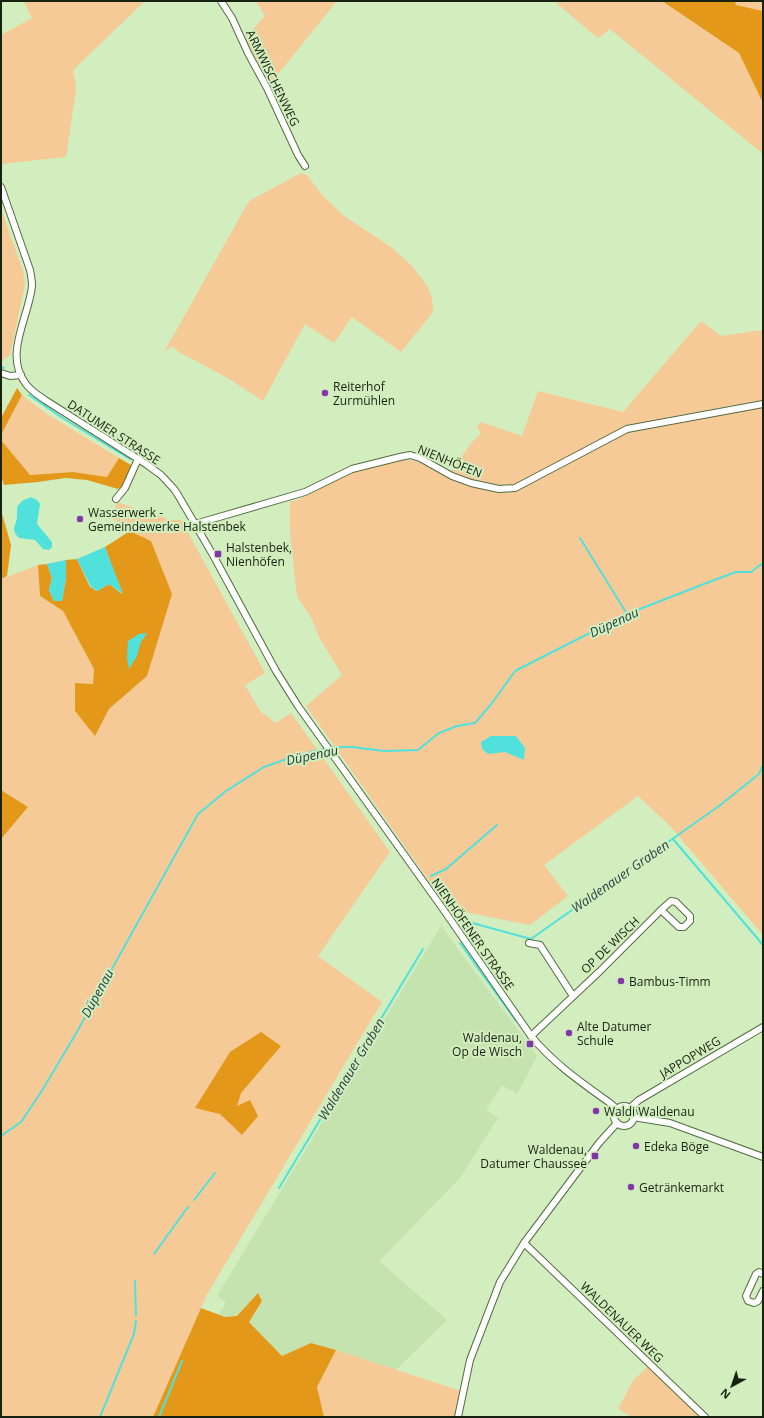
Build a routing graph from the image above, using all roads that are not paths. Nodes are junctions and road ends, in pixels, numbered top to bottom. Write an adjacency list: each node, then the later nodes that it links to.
1 (221, 1): 2 (street, ARMWISCHENWEG)
2 (305, 166)
3 (1, 187): 5 (street, DATUMER STRASSE)
4 (1, 373): 5 (street)
5 (21, 375): 7 (street, DATUMER STRASSE)
6 (763, 404): 9 (street, NIENHÖFEN)
7 (138, 459): 8 (street); 9 (street, DATUMER STRASSE)
8 (116, 499)
9 (195, 524): 10 (street, DATUMER STRASSE)
10 (324, 744): 15 (street, NIENHÖFENER STRASSE)
11 (662, 910): 11 (street, OP DE WISCH); 13 (street, OP DE WISCH)
12 (529, 942): 13 (street)
13 (573, 996): 15 (street, OP DE WISCH)
14 (763, 1027): 16 (street, JAPPOPWEG)
15 (531, 1036): 17 (street, NIENHÖFENER STRASSE)
16 (630, 1108): 17 (street); 18 (street)
17 (617, 1110): 19 (street)
18 (633, 1117): 19 (street); 20 (street)
19 (617, 1123): 21 (street)
20 (763, 1157)
21 (524, 1243): 24 (street); 25 (street, WALDENAUER WEG)
22 (763, 1274): 23 (street)
23 (763, 1291)
24 (458, 1417)
25 (705, 1417)

